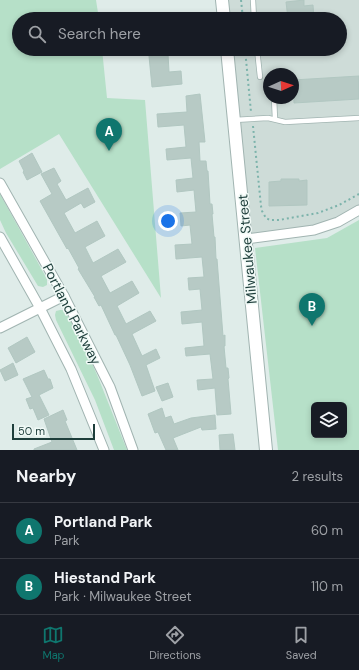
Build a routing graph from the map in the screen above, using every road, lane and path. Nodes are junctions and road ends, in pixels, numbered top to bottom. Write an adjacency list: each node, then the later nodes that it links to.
1 (222, 0): 4 (street)
2 (241, 0): 5 (path)
3 (252, 0): 6 (lane)
4 (223, 12)
5 (242, 12)
6 (253, 12)
7 (228, 56): 15 (street, Milwaukee Street)
8 (246, 56): 13 (path)
9 (258, 56): 10 (lane)
10 (260, 77)
11 (274, 104): 14 (lane)
12 (359, 118): 14 (lane)
13 (252, 119): 14 (lane); 15 (lane); 17 (path)
14 (275, 119)
15 (234, 120): 20 (street, Milwaukee Street)
16 (0, 183): 21 (street, Portland Parkway)
17 (359, 194)
18 (359, 210): 20 (street)
19 (0, 238): 22 (street, Portland Parkway)
20 (246, 238): 26 (street, Milwaukee Street)
21 (64, 296): 22 (street); 25 (street, Portland Parkway)
22 (40, 308): 23 (street); 24 (street, Portland Parkway)
23 (0, 328)
24 (104, 450)
25 (133, 450)
26 (266, 450)

